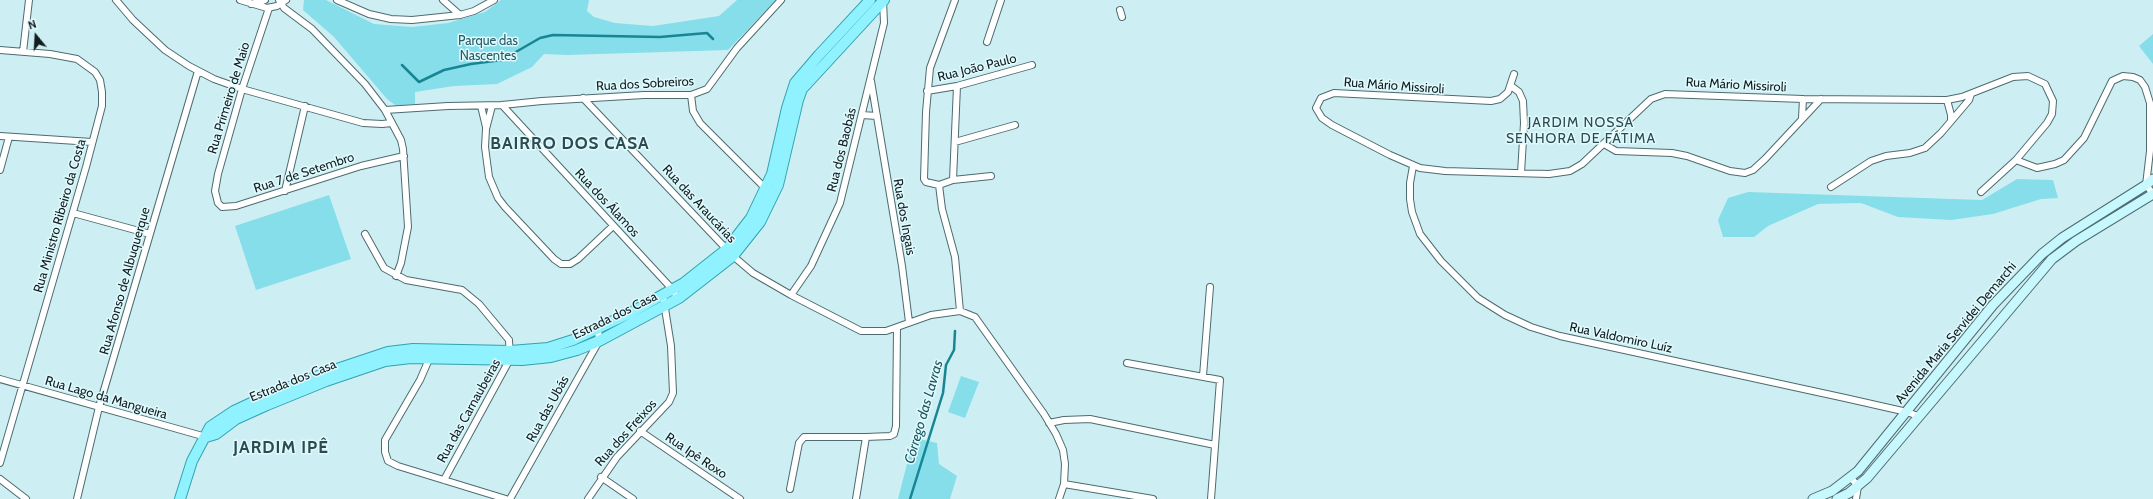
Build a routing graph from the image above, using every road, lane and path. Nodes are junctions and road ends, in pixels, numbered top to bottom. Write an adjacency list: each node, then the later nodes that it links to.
1 (29, 0): 21 (street)
2 (116, 0): 23 (street)
3 (240, 0): 14 (street)
4 (265, 0): 14 (street)
5 (337, 0): 17 (street)
6 (443, 0): 17 (street)
7 (494, 0): 17 (street)
8 (780, 0): 31 (street, Rua dos Sobreiros)
9 (870, 0): 33 (main road, Estrada dos Casa)
10 (883, 0): 25 (street, Rua dos Baobás); 33 (main road, Estrada dos Casa)
11 (955, 0): 29 (street)
12 (1001, 0): 19 (street)
13 (283, 1): 15 (street); 41 (street)
14 (251, 4): 15 (street)
15 (269, 8): 28 (street, Rua Primeiro de Maio)
16 (1120, 10): 18 (street)
17 (460, 15)
18 (1122, 17)
19 (987, 42)
20 (0, 50): 21 (street, Rua Ministro Ribeiro da Costa)
21 (23, 52): 51 (street, Rua Ministro Ribeiro da Costa)
22 (1032, 65): 26 (street, Rua João Paulo)
23 (198, 71): 28 (street); 72 (street, Rua Afonso de Albuquerque)
24 (1514, 74): 27 (street)
25 (871, 79): 42 (street, Rua dos Baobás); 43 (street, Rua dos Ingais)
26 (957, 86): 29 (street, Rua João Paulo); 52 (street)
27 (1511, 86): 56 (street, Rua Mário Missiroli); 58 (street)
28 (242, 89): 38 (street); 69 (street, Rua Primeiro de Maio)
29 (927, 91): 62 (street)
30 (1971, 94): 36 (street, Rua Mário Missiroli); 45 (street); 55 (street, Rua Mário Missiroli)
31 (691, 95): 32 (street, Rua dos Sobreiros); 67 (street)
32 (584, 98): 37 (street, Rua dos Sobreiros); 74 (street, Rua das Araucárias)
33 (794, 99): 67 (main road, Estrada dos Casa)
34 (1803, 99): 35 (street, Rua Mário Missiroli); 44 (street); 53 (street, Rua Mário Missiroli)
35 (1821, 99): 36 (street, Rua Mário Missiroli); 44 (street)
36 (1947, 100): 45 (street)
37 (502, 105): 40 (street, Rua dos Sobreiros); 71 (street, Rua dos Álamos)
38 (305, 106): 46 (street); 65 (street)
39 (481, 106): 40 (street, Rua dos Sobreiros); 41 (street, Rua dos Sobreiros); 48 (street)
40 (492, 106): 48 (street)
41 (385, 110): 46 (street)
42 (862, 116): 43 (street); 78 (street, Rua dos Baobás)
43 (877, 116): 82 (street, Rua dos Ingais)
44 (1802, 118): 53 (street)
45 (1951, 121): 64 (street)
46 (392, 123): 54 (street)
47 (1015, 125): 52 (street)
48 (486, 129): 71 (street)
49 (0, 136): 50 (street)
50 (9, 137): 51 (street); 57 (street)
51 (92, 142): 70 (street, Rua Ministro Ribeiro da Costa)
52 (955, 142): 61 (street)
53 (1604, 144): 58 (street, Rua Mário Missiroli)
54 (404, 156): 65 (street, Rua 7 de Setembro); 75 (street)
55 (2016, 160): 63 (street); 66 (street, Rua Mário Missiroli)
56 (1412, 166): 58 (street, Rua Mário Missiroli); 93 (street, Rua Valdomiro Luíz)
57 (0, 170)
58 (1521, 173)
59 (991, 176): 61 (street)
60 (2153, 179): 63 (main road, Avenida Maria Servidei Demarchi)
61 (953, 180): 62 (street)
62 (939, 185): 81 (street)
63 (2146, 185): 68 (street); 93 (main road, Avenida Maria Servidei Demarchi)
64 (1831, 187)
65 (285, 191): 69 (street, Rua 7 de Setembro)
66 (1981, 192)
67 (770, 193): 74 (main road, Estrada dos Casa)
68 (2153, 194): 94 (main road, Avenida Maria Servidei Demarchi)
69 (216, 197)
70 (73, 213): 72 (street); 91 (street, Rua Ministro Ribeiro da Costa)
71 (613, 226): 77 (street, Rua dos Álamos)
72 (150, 234): 92 (street, Rua Afonso de Albuquerque)
73 (365, 234): 75 (street)
74 (730, 252): 77 (main road, Estrada dos Casa); 78 (street, Rua das Araucárias)
75 (396, 276): 87 (street)
76 (1210, 287): 89 (street)
77 (676, 294): 79 (main road, Estrada dos Casa); 80 (main road, Estrada dos Casa)
78 (791, 295): 84 (street, Rua das Araucárias)
79 (662, 296): 80 (street); 83 (main road, Estrada dos Casa)
80 (666, 307): 85 (main road, Estrada dos Casa); 96 (street, Rua dos Freixos)
81 (960, 312): 82 (street, Rua das Araucárias); 95 (street)
82 (909, 322): 84 (street, Rua das Araucárias)
83 (598, 328): 85 (street); 87 (main road, Estrada dos Casa)
84 (896, 328): 98 (street)
85 (599, 341): 87 (main road, Estrada dos Casa); 113 (street, Rua das Ubás)
86 (431, 353): 87 (main road, Estrada dos Casa); 97 (main road, Estrada dos Casa); 104 (street)
87 (510, 355): 104 (street, Rua das Carnaubeiras)
88 (1127, 364): 89 (street)
89 (1204, 376): 99 (street)
90 (0, 379): 91 (street, Rua Lago da Mangueira)
91 (22, 386): 92 (street, Rua Lago da Mangueira); 100 (street, Rua Ministro Ribeiro da Costa)
92 (99, 408): 97 (street, Rua Lago da Mangueira); 110 (street, Rua Afonso de Albuquerque)
93 (1907, 412): 94 (street, Rua Valdomiro Luíz); 103 (main road, Avenida Maria Servidei Demarchi)
94 (1918, 416): 106 (main road, Avenida Maria Servidei Demarchi)
95 (1049, 422): 99 (street); 105 (street)
96 (640, 431): 101 (street, Rua dos Freixos); 116 (street, Rua Ipê Roxo)
97 (206, 437): 111 (main road, Estrada dos Casa)
98 (866, 437): 107 (street); 117 (street)
99 (1215, 445): 120 (street)
100 (0, 462)
101 (602, 476): 114 (street, Rua dos Freixos); 115 (street)
102 (0, 478): 109 (street)
103 (1851, 478): 106 (street); 121 (main road, Avenida Maria Servidei Demarchi)
104 (444, 480): 112 (street)
105 (1064, 484): 108 (street); 118 (street)
106 (1858, 486): 122 (main road, Avenida Maria Servidei Demarchi); 123 (street)
107 (790, 489)
108 (1130, 497): 119 (street)
109 (25, 499)
110 (77, 499)
111 (180, 499)
112 (506, 499)
113 (510, 499)
114 (588, 499)
115 (633, 499)
116 (740, 499)
117 (856, 499)
118 (1059, 499)
119 (1153, 499)
120 (1211, 499)
121 (1813, 499)
122 (1837, 499)
123 (1856, 499)

